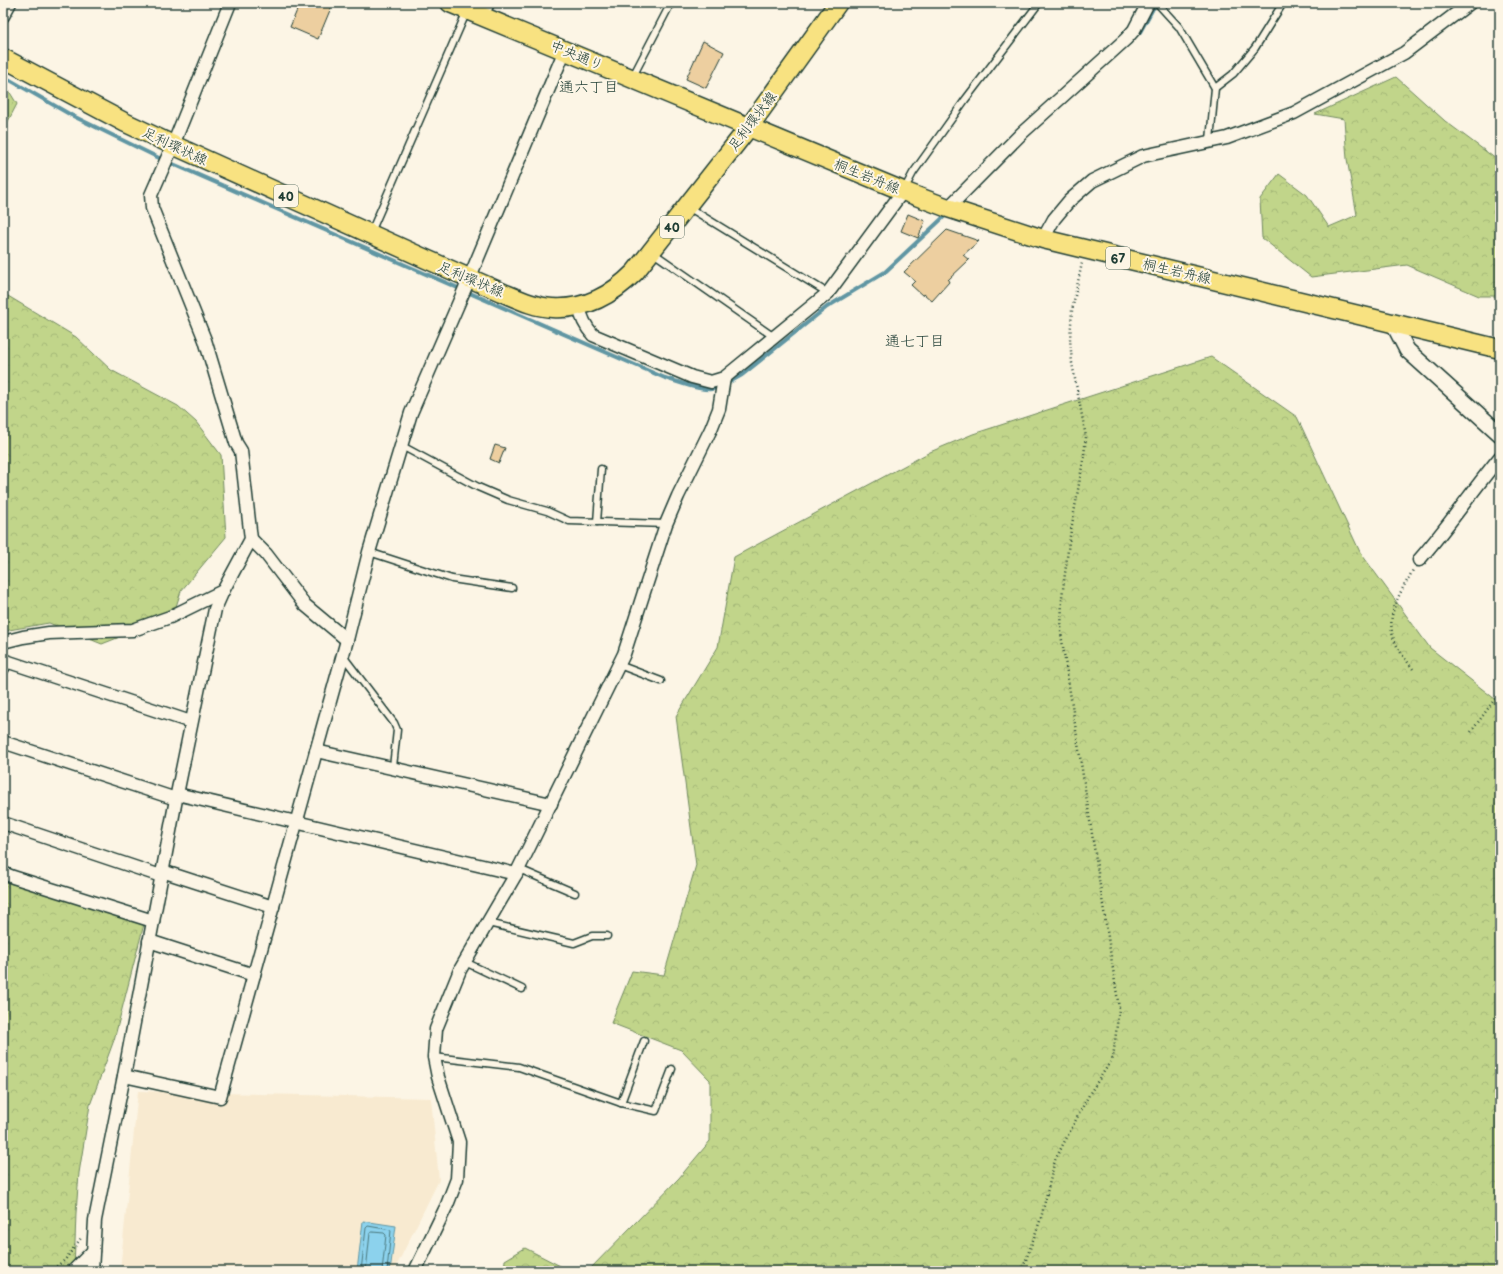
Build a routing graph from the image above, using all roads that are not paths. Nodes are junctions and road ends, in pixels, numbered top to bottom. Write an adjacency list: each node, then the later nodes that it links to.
1 (10, 3): 12 (street)
2 (230, 3): 19 (street)
3 (450, 3): 11 (main road, 中央通り / 67)
4 (671, 3): 15 (lane)
5 (838, 3): 17 (main road, 足利環状線 / 40)
6 (1039, 3): 20 (lane)
7 (1148, 3): 22 (street)
8 (1157, 3): 16 (lane)
9 (1283, 3): 16 (lane)
10 (1470, 3): 18 (street)
11 (479, 10): 13 (main road, 中央通り / 67); 23 (lane)
12 (3, 16)
13 (564, 50): 15 (main road, 中央通り / 67); 26 (street)
14 (3, 58): 19 (main road, 足利環状線 / 40)
15 (632, 78): 17 (main road, 中央通り / 67)
16 (1215, 88): 18 (lane)
17 (749, 127): 20 (main road, 桐生岩舟線 / 67); 21 (main road, 足利環状線 / 40)
18 (1210, 140): 24 (street)
19 (173, 145): 23 (main road, 足利環状線 / 40); 39 (street)
20 (903, 191): 22 (main road, 桐生岩舟線 / 67); 27 (street)
21 (687, 207): 25 (main road, 足利環状線 / 40); 27 (lane)
22 (948, 208): 24 (main road, 桐生岩舟線 / 67)
23 (370, 234): 26 (main road, 足利環状線 / 40)
24 (1043, 239): 29 (main road, 桐生岩舟線 / 67)
25 (652, 252): 28 (main road, 足利環状線 / 40); 30 (lane)
26 (469, 279): 28 (main road, 足利環状線 / 40); 34 (street)
27 (828, 293): 30 (street)
28 (578, 306): 32 (street)
29 (1393, 323): 31 (main road, 桐生岩舟線 / 67); 33 (street)
30 (774, 337): 32 (street)
31 (1500, 349)
32 (724, 378): 38 (street)
33 (1500, 434)
34 (402, 446): 37 (lane); 40 (street)
35 (1500, 457): 41 (street)
36 (601, 470): 37 (lane)
37 (598, 522): 38 (lane)
38 (666, 524): 47 (street)
39 (251, 538): 43 (street); 44 (street)
40 (368, 552): 42 (lane); 44 (street)
41 (1419, 560)
42 (512, 588)
43 (223, 591): 45 (street); 50 (street)
44 (348, 640): 46 (street)
45 (3, 642)
46 (343, 656): 52 (street); 53 (lane)
47 (618, 665): 49 (lane); 55 (street)
48 (3, 668): 50 (street)
49 (661, 681)
50 (191, 722): 54 (street)
51 (3, 742): 54 (street)
52 (316, 751): 53 (street); 57 (street)
53 (393, 767): 55 (street)
54 (176, 796): 57 (street); 60 (street)
55 (551, 804): 58 (street)
56 (3, 822): 60 (street)
57 (296, 822): 58 (street); 62 (street)
58 (517, 871): 61 (lane); 64 (street)
59 (3, 873): 63 (street)
60 (162, 873): 62 (street); 63 (street)
61 (575, 893)
62 (273, 907): 68 (street)
63 (153, 920): 66 (street)
64 (488, 923): 65 (lane); 67 (street)
65 (607, 936)
66 (149, 941): 68 (street); 73 (street)
67 (465, 962): 69 (lane); 71 (street)
68 (254, 975): 73 (street)
69 (522, 989)
70 (644, 1041): 74 (lane)
71 (434, 1057): 74 (lane); 78 (street)
72 (672, 1069): 74 (lane)
73 (124, 1076): 75 (street)
74 (621, 1103)
75 (93, 1251): 76 (street); 77 (street)
76 (73, 1271)
77 (92, 1271)
78 (415, 1271)

